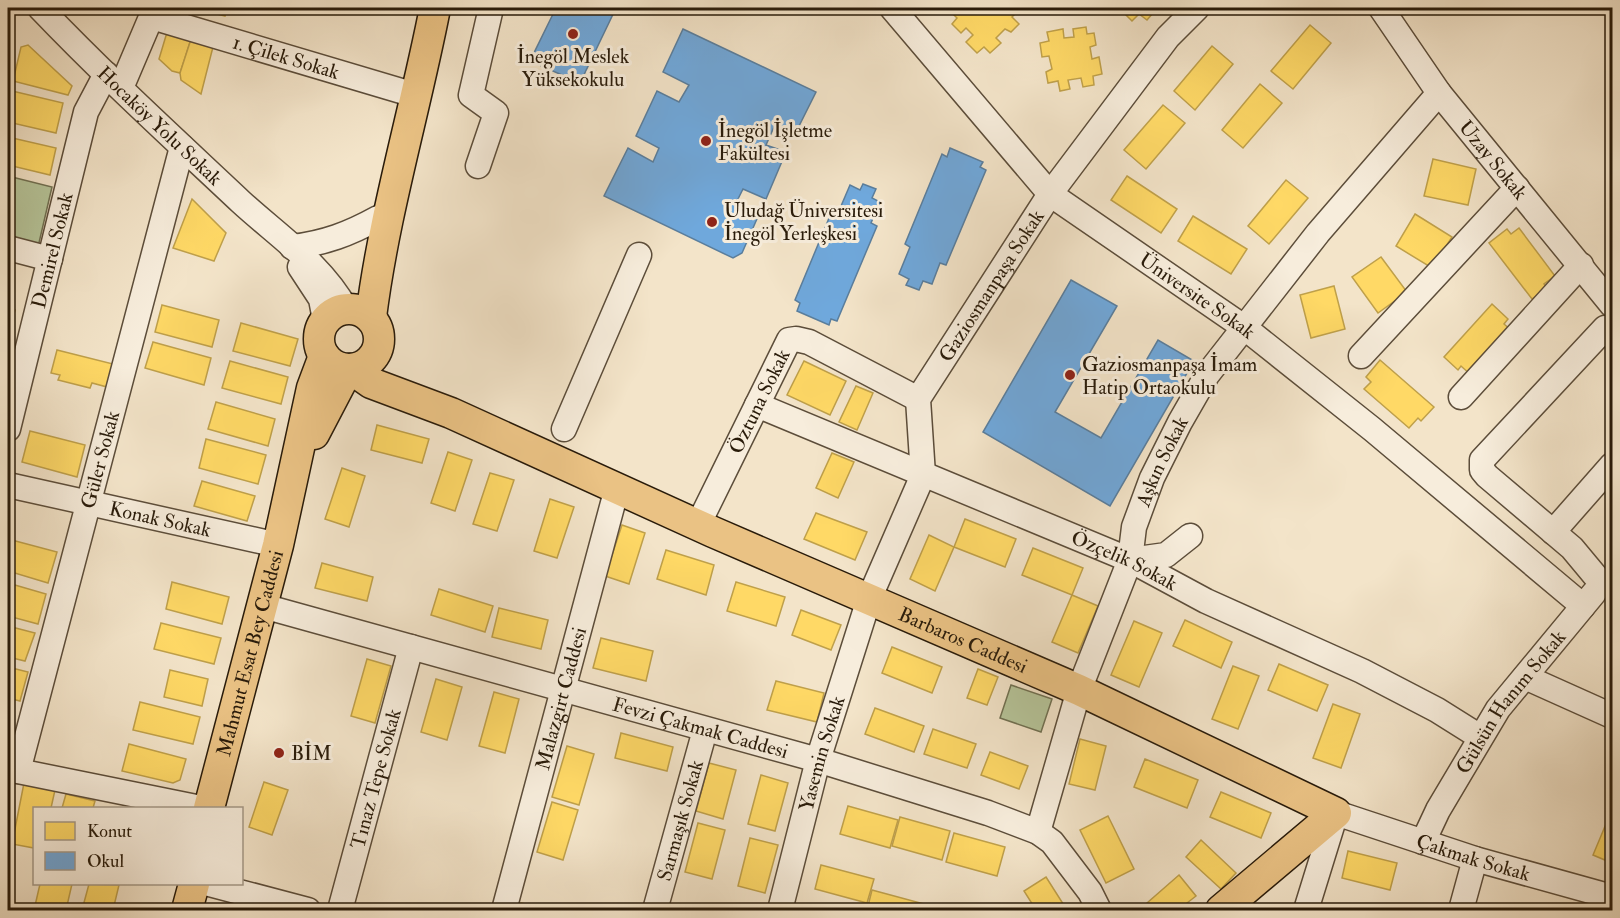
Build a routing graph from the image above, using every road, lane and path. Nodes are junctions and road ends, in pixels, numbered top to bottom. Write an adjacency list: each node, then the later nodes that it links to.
1 (40, 8): 8 (street, Hocaköy Yolu Sokak)
2 (435, 8): 11 (main road)
3 (490, 8): 14 (street)
4 (892, 8): 16 (street, Üniversite Sokak)
5 (1197, 8): 16 (street, Gaziosmanpaşa Sokak)
6 (1381, 8): 10 (street, Uzay Sokak)
7 (154, 12): 9 (street, Demirel Sokak); 11 (street, 1. Çilek Sokak)
8 (59, 16): 9 (street, Hocaköy Yolu Sokak)
9 (114, 81): 12 (street, Hocaköy Yolu Sokak); 21 (street, Demirel Sokak)
10 (1439, 93): 15 (street, Uzay Sokak); 25 (street, Aşkın Sokak)
11 (418, 96): 13 (main road)
12 (182, 147): 18 (street, Hocaköy Yolu Sokak); 39 (street, Güler Sokak)
13 (402, 162): 17 (main road); 24 (main road)
14 (478, 166)
15 (1517, 188): 22 (street, Uzay Sokak); 27 (street)
16 (1050, 194): 25 (street, Üniversite Sokak); 30 (street, Gaziosmanpaşa Sokak)
17 (378, 218): 18 (street); 24 (main road)
18 (287, 243): 24 (street, Hocaköy Yolu Sokak)
19 (8, 248): 21 (street)
20 (639, 255): 34 (street)
21 (50, 259): 33 (street, Demirel Sokak)
22 (1581, 265): 23 (street, Uzay Sokak); 29 (street)
23 (1612, 305)
24 (354, 318): 28 (main road); 28 (main road); 32 (main road)
25 (1245, 328): 44 (street, Aşkın Sokak); 48 (street, Üniversite Sokak)
26 (1605, 328): 41 (street)
27 (1361, 356)
28 (341, 365): 32 (main road); 43 (main road, Mahmut Esat Bey Caddesi)
29 (1461, 397)
30 (918, 399): 31 (street, Öztuna Sokak); 36 (street)
31 (757, 405): 36 (street, Özçelik Sokak); 40 (street, Öztuna Sokak)
32 (451, 413): 38 (main road, Barbaros Caddesi)
33 (8, 429)
34 (564, 429)
35 (1612, 465): 41 (street)
36 (923, 475): 44 (street, Özçelik Sokak); 46 (street)
37 (8, 485): 39 (street, Konak Sokak)
38 (617, 488): 40 (main road, Barbaros Caddesi); 51 (street, Malazgirt Caddesi)
39 (87, 502): 43 (street, Konak Sokak); 57 (street, Güler Sokak)
40 (698, 525): 46 (main road, Barbaros Caddesi)
41 (1553, 532): 45 (street)
42 (1190, 536): 44 (street)
43 (278, 545): 47 (main road, Mahmut Esat Bey Caddesi)
44 (1130, 560): 52 (street, Aşkın Sokak); 55 (street, Özçelik Sokak)
45 (1607, 578): 48 (street, Gülsün Hanım Sokak)
46 (868, 599): 52 (main road, Barbaros Caddesi); 56 (street, Yasemin Sokak)
47 (263, 606): 49 (street, Fevzi Çakmak Caddesi); 59 (main road, Mahmut Esat Bey Caddesi)
48 (1583, 606): 50 (street, Gülsün Hanım Sokak)
49 (411, 647): 51 (street, Fevzi Çakmak Caddesi); 69 (street, Tınaz Tepe Sokak)
50 (1525, 677): 53 (street); 55 (street, Gülsün Hanım Sokak)
51 (563, 690): 54 (street, Fevzi Çakmak Caddesi); 70 (street, Malazgirt Caddesi)
52 (1079, 690): 60 (main road, Barbaros Caddesi); 61 (street, Aşkın Sokak)
53 (1612, 716)
54 (705, 730): 56 (street, Fevzi Çakmak Caddesi); 71 (street, Sarmaşık Sokak)
55 (1480, 737): 62 (street, Gülsün Hanım Sokak)
56 (818, 760): 61 (street, Fevzi Çakmak Caddesi); 72 (street, Yasemin Sokak)
57 (13, 770): 58 (street)
58 (196, 807)
59 (209, 807)
60 (1336, 813): 62 (street, Çakmak Sokak); 74 (main road); 75 (street)
61 (1038, 832): 73 (street, Fevzi Çakmak Caddesi)
62 (1423, 842): 63 (street, Çakmak Sokak)
63 (1475, 859): 66 (street, Çakmak Sokak); 76 (street)
64 (194, 885): 67 (main road)
65 (213, 885): 68 (street)
66 (1612, 897)
67 (187, 910)
68 (308, 910)
69 (340, 910)
70 (504, 910)
71 (655, 910)
72 (780, 910)
73 (1099, 910)
74 (1222, 910)
75 (1306, 910)
76 (1461, 910)

